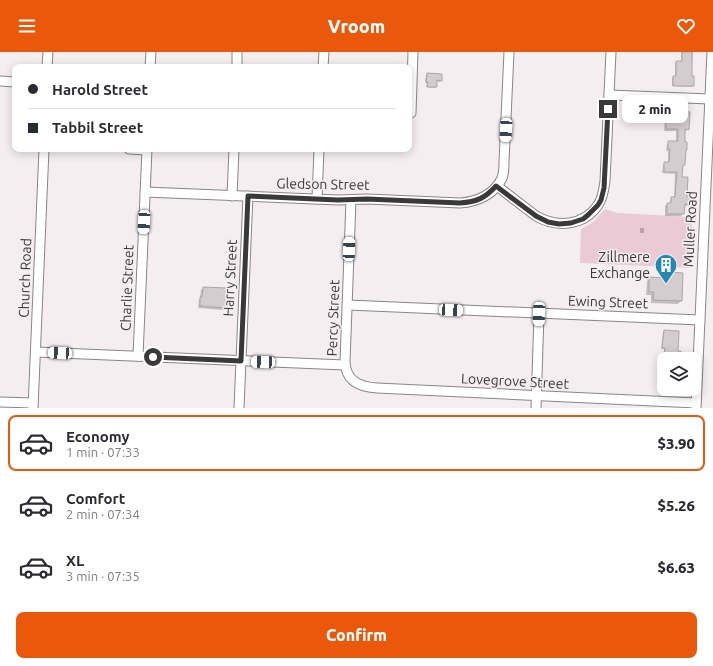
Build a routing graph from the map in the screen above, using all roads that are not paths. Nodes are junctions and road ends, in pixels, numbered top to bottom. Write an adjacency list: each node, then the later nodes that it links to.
1 (48, 52): 9 (street)
2 (151, 52): 10 (street)
3 (238, 52): 11 (street)
4 (324, 52): 12 (street)
5 (413, 52): 15 (street)
6 (509, 52): 22 (street)
7 (611, 52): 16 (street)
8 (712, 52): 17 (street, Muller Road)
9 (48, 64)
10 (150, 64)
11 (237, 64)
12 (323, 64)
13 (0, 81): 14 (street)
14 (12, 82)
15 (412, 82)
16 (609, 94): 17 (street); 22 (street)
17 (710, 99): 30 (street, Muller Road)
18 (44, 152): 31 (street, Church Road)
19 (147, 152): 23 (street, Charlie Street)
20 (234, 152): 24 (street)
21 (319, 152): 26 (street)
22 (496, 186): 27 (street, Gledson Street)
23 (145, 192): 24 (street, Gledson Street); 32 (street, Charlie Street)
24 (232, 196): 25 (street, Gledson Street)
25 (248, 196): 26 (street, Gledson Street); 33 (street, Harry Street)
26 (317, 199): 27 (street, Gledson Street)
27 (351, 200): 28 (street, Percy Street)
28 (348, 305): 29 (street, Ewing Street); 34 (street, Percy Street)
29 (539, 314): 30 (street, Ewing Street); 35 (street)
30 (700, 320): 38 (street, Muller Road)
31 (36, 352): 32 (street); 37 (street, Church Road)
32 (138, 356): 33 (street)
33 (241, 361): 34 (street); 39 (street, Harry Street)
34 (345, 365): 35 (street, Lovegrove Street)
35 (537, 396): 38 (street, Lovegrove Street); 40 (street)
36 (0, 402): 37 (street)
37 (33, 405)
38 (696, 405)
39 (239, 408)
40 (536, 408)

